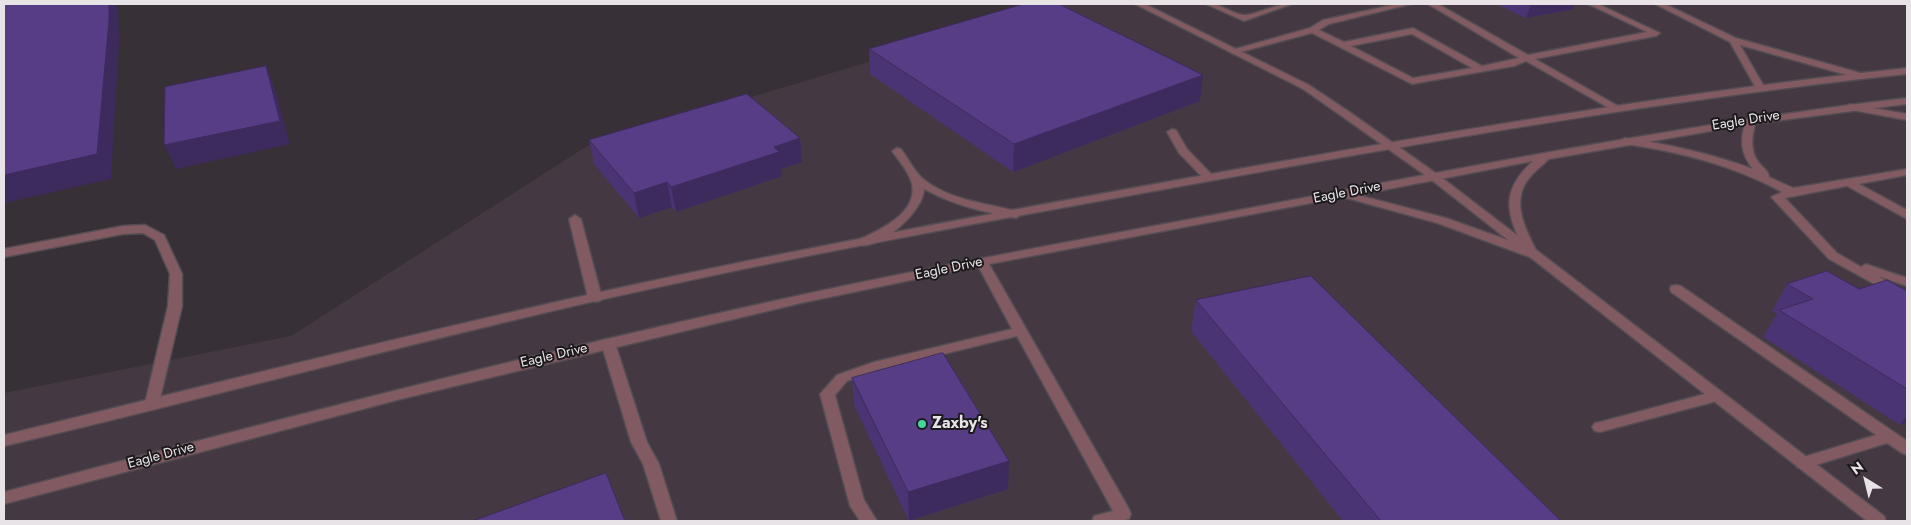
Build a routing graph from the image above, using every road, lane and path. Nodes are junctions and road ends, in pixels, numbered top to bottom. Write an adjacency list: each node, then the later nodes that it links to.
1 (1139, 4): 13 (street)
2 (1210, 4): 3 (street)
3 (1288, 4)
4 (1376, 4): 9 (street)
5 (1406, 4): 9 (street)
6 (1432, 4): 14 (street)
7 (1592, 4): 14 (street)
8 (1659, 4): 11 (street)
9 (1386, 8): 10 (street)
10 (1313, 30): 12 (street); 13 (street)
11 (1733, 40): 17 (street); 18 (street)
12 (1344, 45): 15 (street); 15 (street)
13 (1233, 51): 26 (street)
14 (1526, 58): 15 (street); 21 (street)
15 (1481, 69)
16 (1907, 71): 17 (street)
17 (1861, 76): 18 (street)
18 (1760, 88): 21 (street)
19 (1907, 101): 20 (street, Eagle Drive)
20 (1850, 107): 22 (street); 23 (street, Eagle Drive)
21 (1614, 108): 26 (street)
22 (1907, 117)
23 (1751, 120): 25 (street, Eagle Drive); 33 (street)
24 (1172, 132): 32 (street)
25 (1624, 141): 28 (street, Eagle Drive); 33 (street)
26 (1390, 146): 30 (street); 32 (street)
27 (897, 151): 31 (street)
28 (1548, 155): 30 (street, Eagle Drive); 42 (street)
29 (1907, 172): 34 (street)
30 (1433, 176): 36 (street, Eagle Drive); 42 (street)
31 (915, 178): 37 (street); 40 (street)
32 (1209, 178): 37 (street)
33 (1768, 179): 35 (street)
34 (1848, 182): 35 (street); 38 (street)
35 (1791, 192): 43 (street)
36 (1341, 195): 42 (street); 44 (street, Eagle Drive)
37 (1016, 214): 40 (street)
38 (1907, 215)
39 (575, 219): 48 (street)
40 (864, 242): 48 (street)
41 (4, 253): 55 (street)
42 (1532, 254): 54 (street)
43 (1833, 256): 45 (street); 47 (street); 49 (street); 50 (street); 51 (street)
44 (982, 262): 52 (street); 53 (street, Eagle Drive)
45 (1907, 282)
46 (1676, 290): 57 (street)
47 (1907, 291)
48 (595, 298): 55 (street)
49 (1907, 298)
50 (1892, 306)
51 (1907, 308)
52 (1021, 331): 63 (street); 64 (street)
53 (608, 343): 61 (street, Eagle Drive); 62 (street)
54 (1716, 396): 56 (street); 60 (street)
55 (152, 404): 58 (street)
56 (1600, 427)
57 (1889, 437): 59 (street); 60 (street)
58 (4, 441)
59 (1907, 449)
60 (1804, 463): 65 (street)
61 (4, 498)
62 (669, 521)
63 (869, 521)
64 (1100, 521)
65 (1878, 521)

